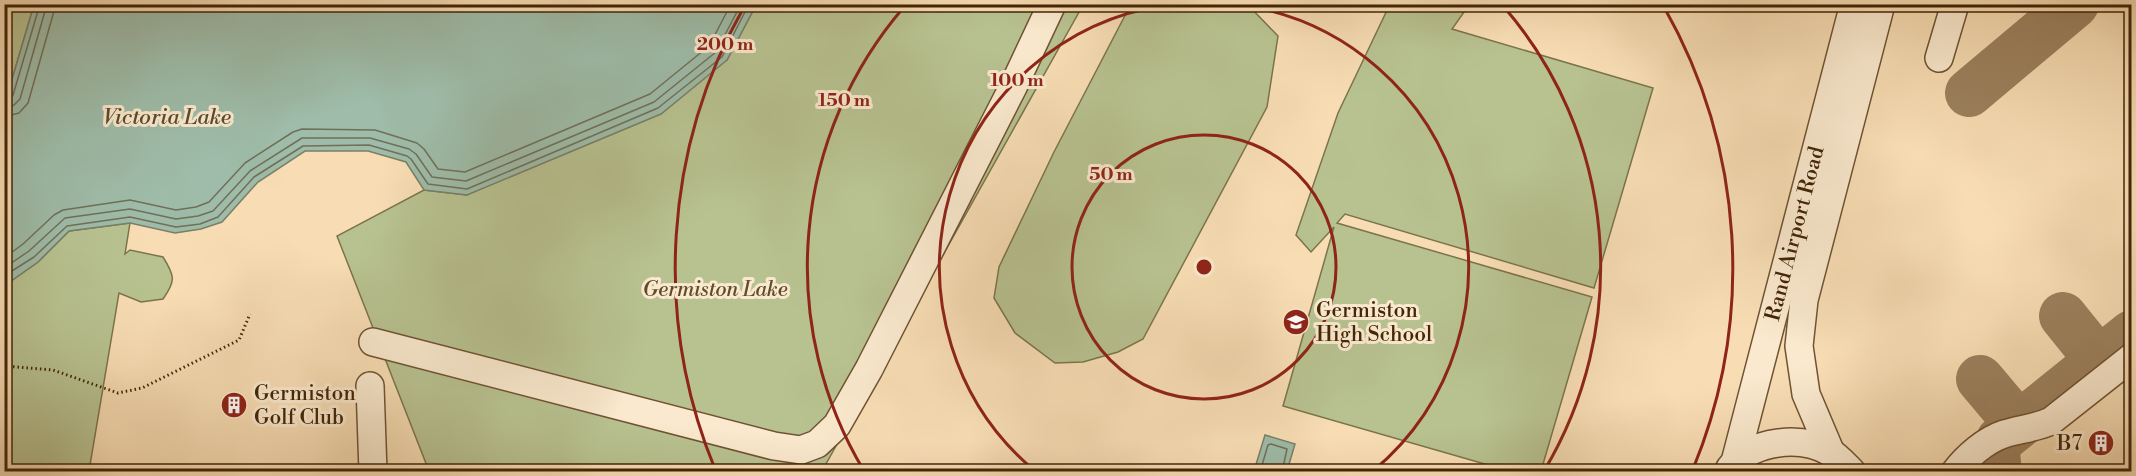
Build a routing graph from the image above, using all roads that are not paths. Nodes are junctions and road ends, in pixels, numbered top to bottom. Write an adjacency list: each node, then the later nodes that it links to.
1 (1052, 4): 6 (street)
2 (1854, 4): 10 (street, Rand Airport Road)
3 (1881, 4): 9 (street, Rand Airport Road)
4 (1955, 4): 5 (street)
5 (1939, 58)
6 (374, 342)
7 (2132, 357): 13 (street)
8 (370, 386): 11 (street)
9 (1831, 453): 10 (street, Rand Airport Road); 12 (street, Rand Airport Road)
10 (1731, 467)
11 (373, 471)
12 (1852, 471)
13 (1955, 471)

